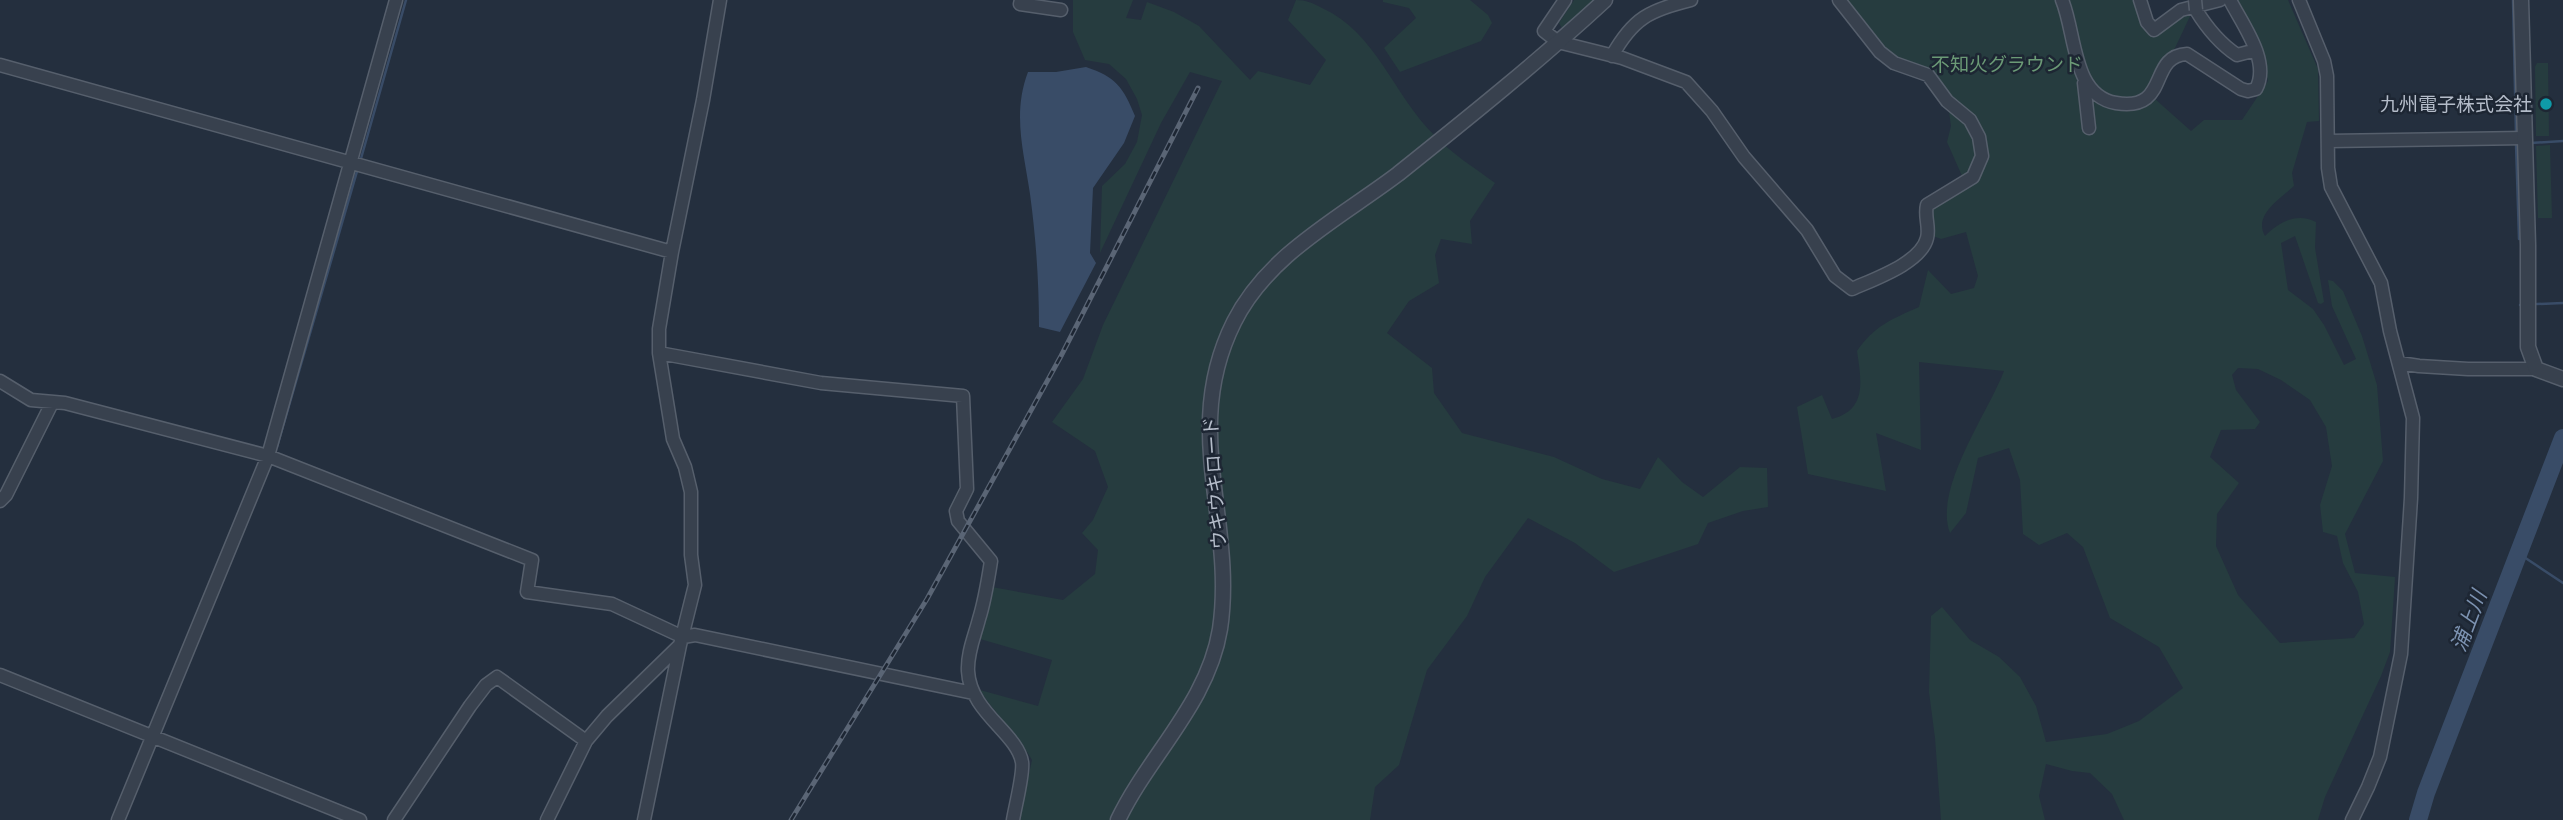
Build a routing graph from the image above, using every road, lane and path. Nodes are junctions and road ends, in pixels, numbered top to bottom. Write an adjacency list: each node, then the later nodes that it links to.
1 (396, 0): 24 (street)
2 (720, 0): 25 (street)
3 (1021, 0): 15 (street)
4 (1566, 0): 16 (street)
5 (1605, 0): 16 (street, ウキウキロード)
6 (1691, 0): 18 (street)
7 (1839, 0): 18 (street)
8 (2062, 0): 20 (street)
9 (2140, 0): 10 (street)
10 (2220, 0)
11 (2230, 0): 17 (street)
12 (2299, 0): 23 (street)
13 (2521, 0): 22 (street)
14 (2195, 5): 17 (street)
15 (1061, 9)
16 (1558, 42): 18 (street); 45 (street, ウキウキロード)
17 (2256, 50): 20 (street)
18 (1612, 56)
19 (0, 65): 24 (street)
20 (2084, 79): 21 (street)
21 (2089, 128)
22 (2519, 138): 23 (street); 28 (street)
23 (2329, 141): 27 (street)
24 (357, 164): 25 (street); 32 (street)
25 (672, 252): 26 (street)
26 (659, 353): 34 (street); 36 (street)
27 (2400, 363): 28 (street); 46 (street)
28 (2536, 369): 29 (street)
29 (2563, 379)
30 (0, 381): 31 (street)
31 (52, 402): 32 (street); 33 (street)
32 (268, 456): 34 (street); 37 (street)
33 (0, 501)
34 (682, 641): 36 (street); 38 (street); 43 (street)
35 (0, 675): 37 (street)
36 (973, 693): 44 (street)
37 (152, 736): 39 (street); 40 (street)
38 (586, 741): 41 (street); 42 (street)
39 (118, 820)
40 (360, 820)
41 (394, 820)
42 (547, 820)
43 (644, 820)
44 (1013, 820)
45 (1118, 820)
46 (2351, 820)

